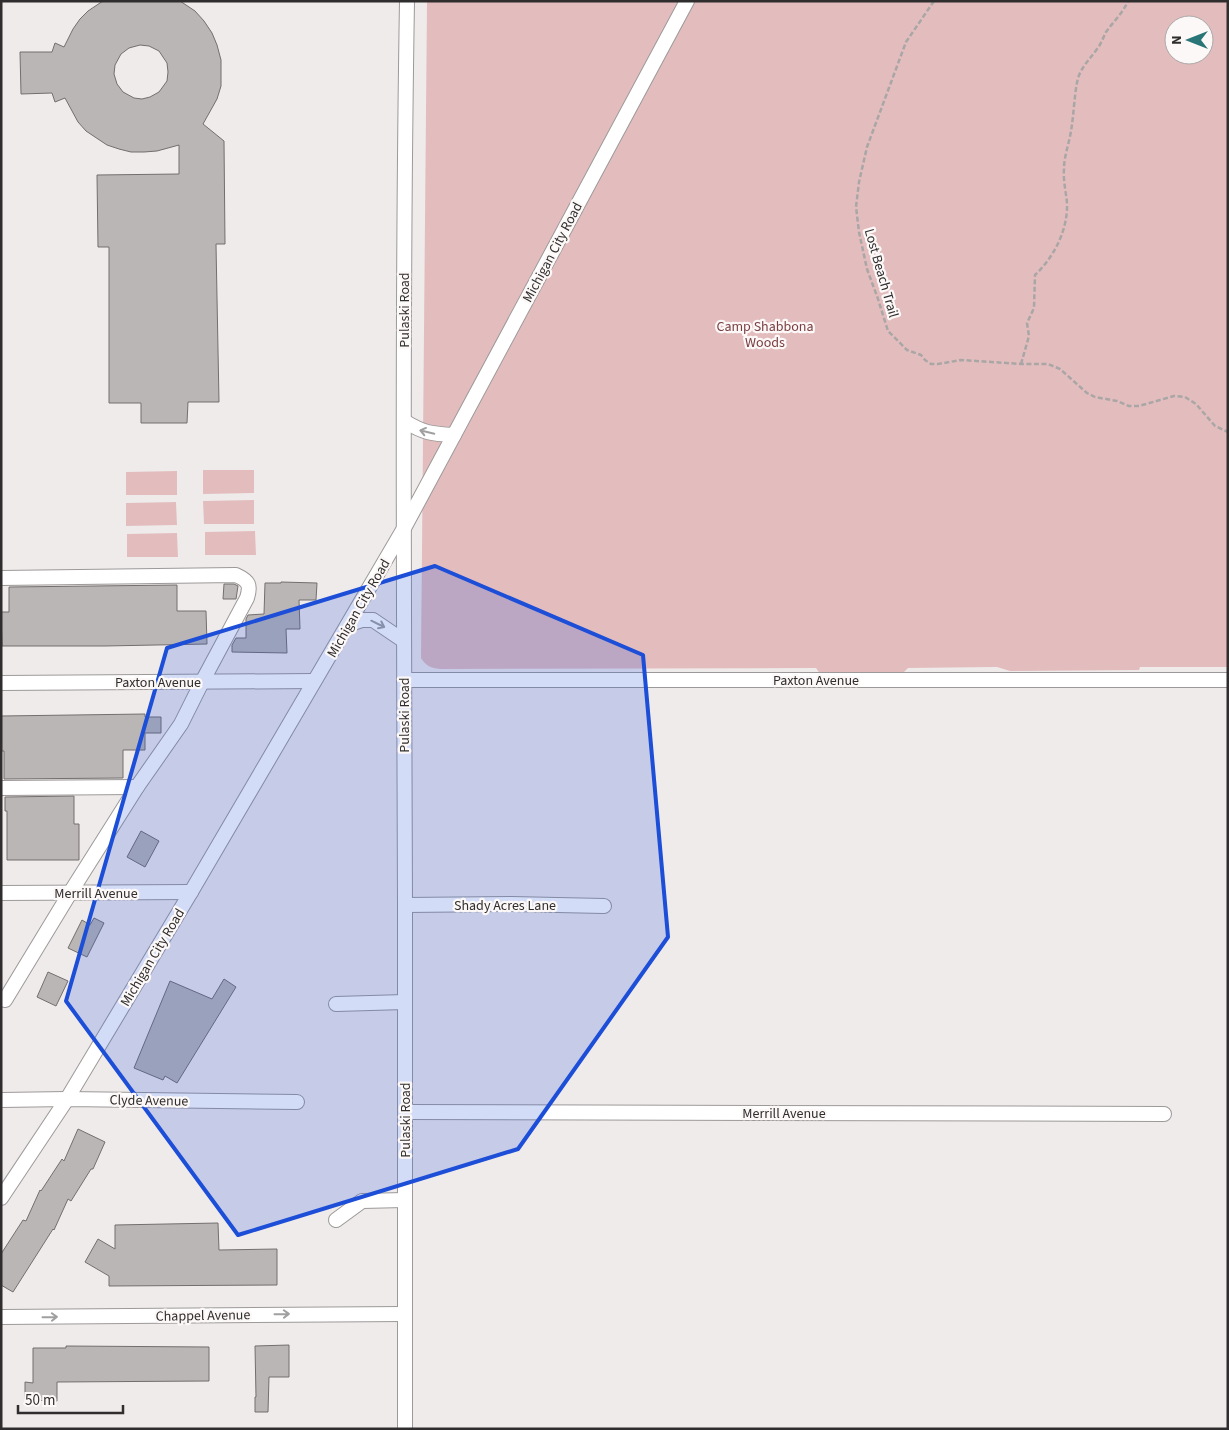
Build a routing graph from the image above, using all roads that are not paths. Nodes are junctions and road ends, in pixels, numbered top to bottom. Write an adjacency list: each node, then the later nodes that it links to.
1 (407, 1): 3 (street, Pulaski Road)
2 (687, 1): 4 (street, Michigan City Road)
3 (404, 421): 4 (street, one-way to 3); 5 (street, Pulaski Road)
4 (454, 434): 5 (street, Michigan City Road)
5 (403, 530): 7 (street, Michigan City Road); 8 (street, Pulaski Road)
6 (1, 578): 12 (street)
7 (348, 624): 8 (street, one-way to 8); 11 (street, Michigan City Road)
8 (404, 641): 9 (street, Pulaski Road)
9 (404, 680): 10 (street, Paxton Avenue); 19 (street, Pulaski Road)
10 (1228, 680)
11 (314, 681): 12 (street, Paxton Avenue); 16 (street, Michigan City Road)
12 (202, 682): 13 (street, Paxton Avenue); 14 (street)
13 (1, 683)
14 (137, 787): 15 (street); 18 (street)
15 (1, 788)
16 (191, 892): 18 (street, Merrill Avenue); 24 (street, Michigan City Road)
17 (1, 893): 18 (street, Merrill Avenue)
18 (70, 893): 21 (street)
19 (405, 905): 20 (street, Shady Acres Lane); 22 (street, Pulaski Road)
20 (604, 906)
21 (6, 1000)
22 (406, 1002): 23 (street); 27 (street, Pulaski Road)
23 (336, 1004)
24 (67, 1099): 25 (street, Clyde Avenue); 26 (street, Clyde Avenue); 29 (street, Michigan City Road)
25 (1, 1100)
26 (297, 1102)
27 (404, 1112): 28 (street, Merrill Avenue); 30 (street, Pulaski Road)
28 (1164, 1114)
29 (1, 1198)
30 (404, 1200): 31 (street); 32 (street, Pulaski Road)
31 (336, 1220)
32 (404, 1314): 33 (street, Chappel Avenue, one-way to 32); 34 (street, Pulaski Road)
33 (1, 1317)
34 (405, 1429)

